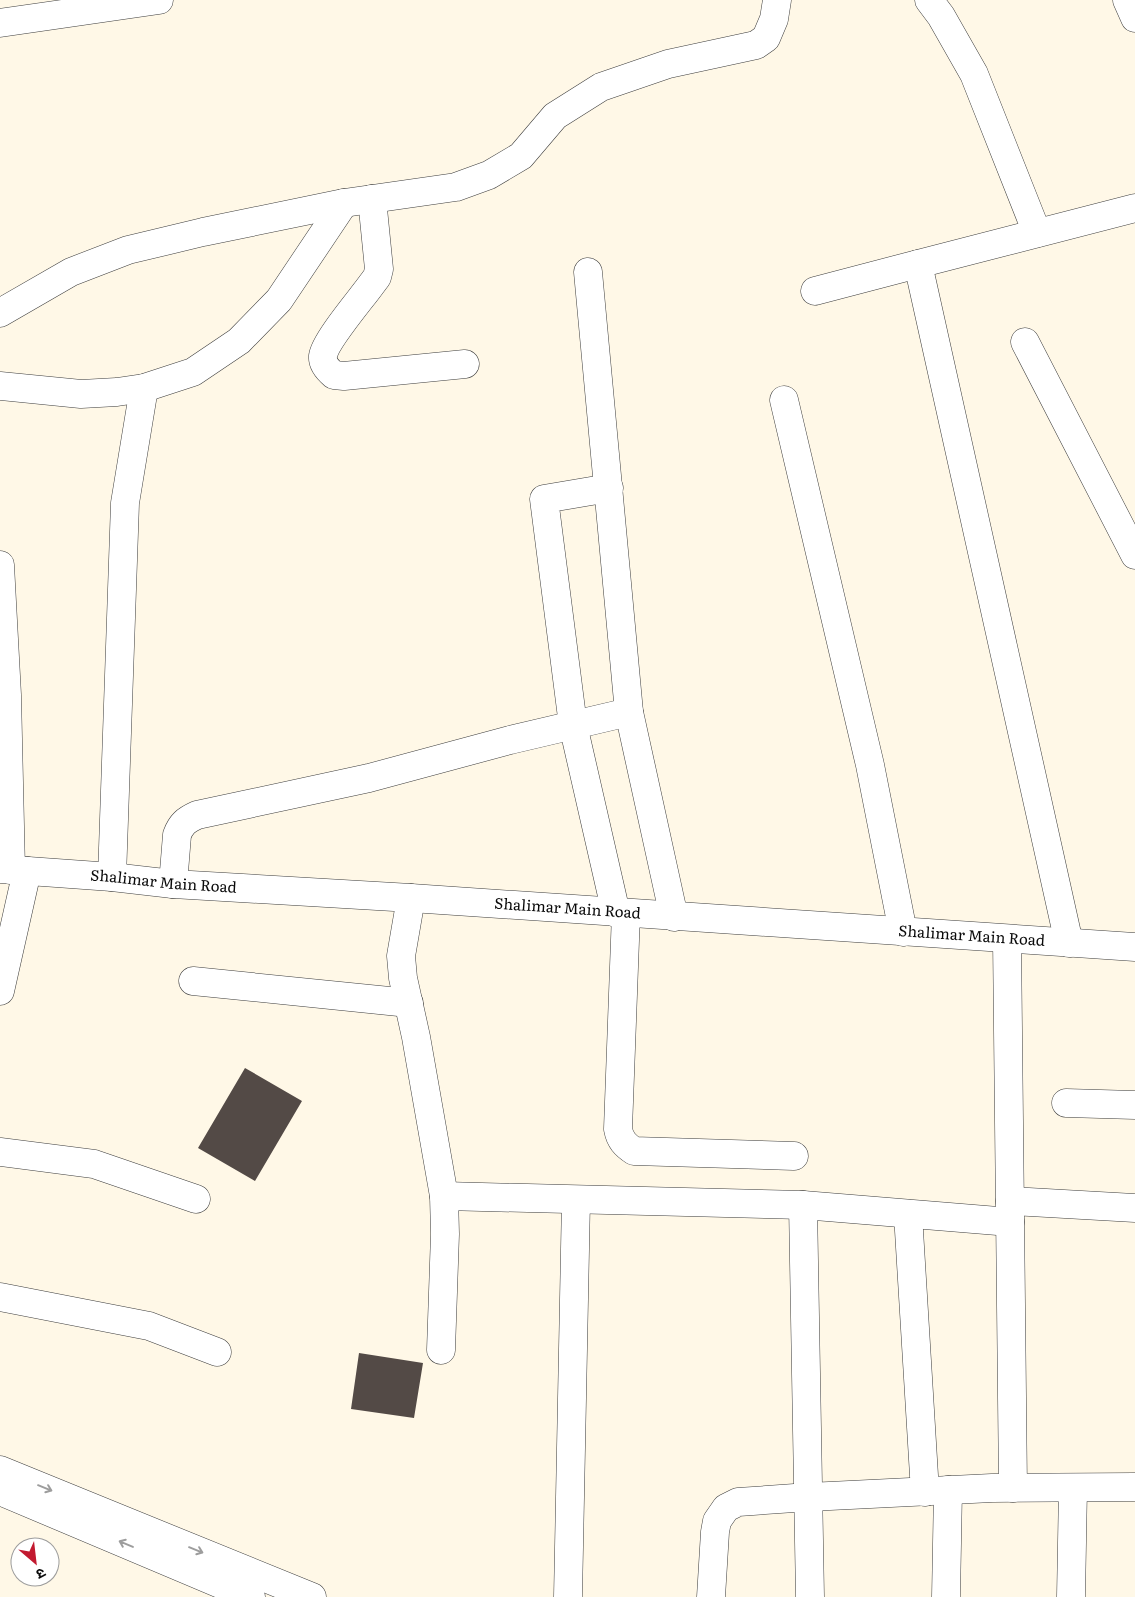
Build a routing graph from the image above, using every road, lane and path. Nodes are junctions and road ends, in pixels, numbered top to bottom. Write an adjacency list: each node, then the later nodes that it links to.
1 (63, 0): 6 (street)
2 (159, 0): 8 (street)
3 (778, 0): 9 (street)
4 (929, 0): 12 (street)
5 (1127, 0): 7 (street)
6 (0, 10)
7 (1135, 18)
8 (0, 23)
9 (372, 199): 10 (street); 18 (street)
10 (344, 203): 16 (street); 20 (street)
11 (1135, 208): 12 (street)
12 (1037, 233): 13 (street)
13 (918, 264): 15 (street); 35 (street)
14 (588, 272): 22 (street)
15 (815, 292)
16 (0, 313)
17 (1025, 342): 23 (street)
18 (465, 364)
19 (0, 386): 20 (street)
20 (144, 388): 28 (street)
21 (784, 400): 33 (street)
22 (609, 488): 25 (street); 26 (street)
23 (1135, 555)
24 (0, 565): 27 (street)
25 (630, 712): 26 (street); 32 (street)
26 (573, 725): 29 (street); 31 (street)
27 (13, 870): 28 (street, Shalimar Main Road); 38 (street)
28 (112, 877): 29 (street, Shalimar Main Road)
29 (174, 884): 30 (street, Shalimar Main Road)
30 (411, 898): 31 (street, Shalimar Main Road); 39 (street)
31 (621, 913): 32 (street, Shalimar Main Road); 43 (street)
32 (674, 917): 33 (street, Shalimar Main Road)
33 (903, 932): 34 (street, Shalimar Main Road)
34 (1007, 939): 35 (street, Shalimar Main Road); 49 (street)
35 (1069, 943): 36 (street, Shalimar Main Road)
36 (1135, 947)
37 (193, 981): 39 (street)
38 (0, 991)
39 (409, 1003): 44 (street)
40 (1066, 1103): 41 (street)
41 (1135, 1105)
42 (0, 1152): 45 (street)
43 (794, 1156)
44 (444, 1196): 46 (street); 52 (street)
45 (196, 1199)
46 (576, 1200): 47 (street); 63 (street)
47 (803, 1205): 50 (street); 60 (street)
48 (1135, 1208): 49 (street)
49 (1010, 1212): 50 (street); 56 (street)
50 (908, 1214): 59 (street)
51 (0, 1297): 53 (street)
52 (441, 1350)
53 (217, 1352)
54 (0, 1470): 62 (street, one-way to 62)
55 (1135, 1487): 57 (street)
56 (1013, 1488): 57 (street); 59 (street)
57 (1073, 1488): 67 (street)
58 (0, 1491): 61 (street, one-way to 58)
59 (936, 1491): 60 (street); 66 (street)
60 (809, 1497): 64 (street); 65 (street)
61 (251, 1597)
62 (312, 1597)
63 (568, 1597)
64 (711, 1597)
65 (810, 1597)
66 (946, 1597)
67 (1071, 1597)

